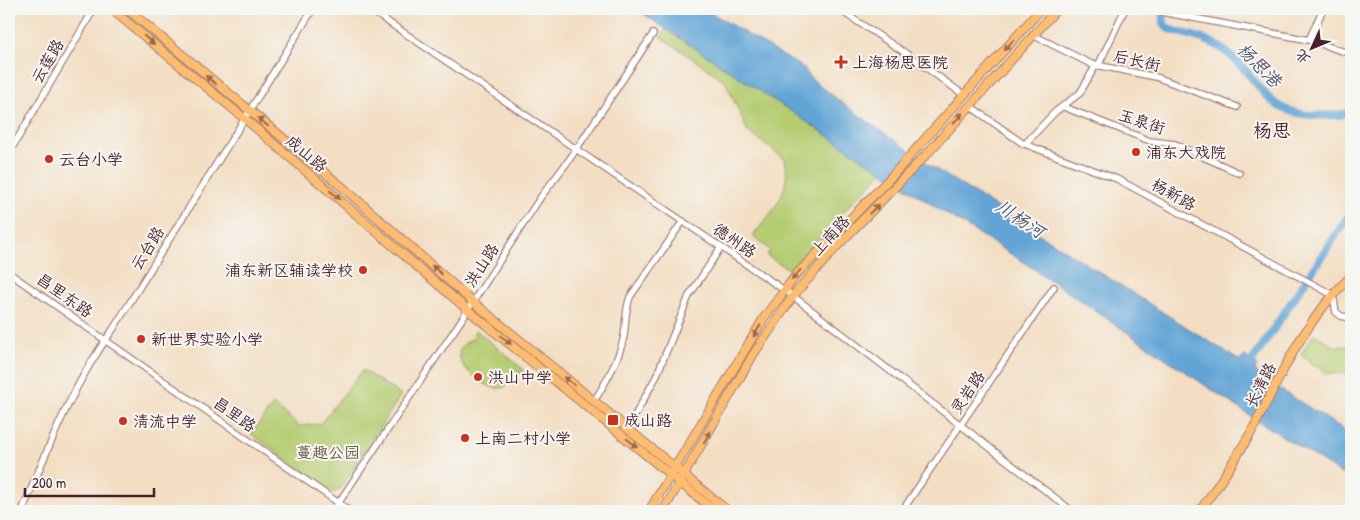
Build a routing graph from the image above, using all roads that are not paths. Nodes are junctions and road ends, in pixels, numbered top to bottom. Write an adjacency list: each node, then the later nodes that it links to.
1 (94, 9): 25 (street, 云莲路)
2 (111, 9): 22 (main road, 成山路, one-way to 22)
3 (127, 9): 21 (main road, 成山路, one-way to 3)
4 (312, 9): 21 (street, 云台路)
5 (370, 9): 24 (street, 德州路)
6 (838, 9): 17 (street)
7 (1041, 9): 17 (main road, 上南路, one-way to 17)
8 (1057, 9): 13 (main road, 上南路)
9 (1125, 9): 16 (street)
10 (1148, 9): 14 (street)
11 (1323, 9): 14 (street)
12 (654, 34): 24 (street, 洪山路)
13 (1033, 36): 16 (street, 后长街); 18 (main road, 上南路)
14 (1309, 40): 15 (street)
15 (1351, 54)
16 (1097, 65): 19 (street); 20 (street, 后长街)
17 (964, 96): 32 (main road, 上南路, one-way to 32)
18 (970, 106): 23 (street, 杨新路); 34 (main road, 上南路, one-way to 18)
19 (1064, 107): 23 (street); 26 (street, 玉泉街)
20 (1237, 107)
21 (249, 111): 22 (street, 云台路); 35 (main road, 成山路, one-way to 21)
22 (244, 118): 36 (main road, 成山路, one-way to 36); 38 (street, 云台路)
23 (1025, 144): 33 (street, 杨新路)
24 (576, 149): 27 (street, 德州路); 35 (street, 洪山路)
25 (9, 153)
26 (1239, 173)
27 (684, 221): 28 (street, 德州路); 39 (street)
28 (721, 247): 32 (street, 德州路); 41 (street)
29 (9, 273): 38 (street, 昌里东路)
30 (1351, 276): 33 (main road, 长清路)
31 (1054, 287): 40 (street, 灵岩路)
32 (784, 290): 34 (street, 德州路); 42 (main road, 上南路, one-way to 42)
33 (1333, 295): 37 (street); 54 (main road, 长清路)
34 (793, 296): 40 (street, 德州路); 43 (main road, 上南路, one-way to 34)
35 (473, 302): 36 (street, 洪山路); 39 (main road, 成山路, one-way to 35)
36 (468, 310): 42 (main road, 成山路, one-way to 42); 44 (street, 洪山路)
37 (1351, 318)
38 (105, 340): 44 (street, 昌里路); 45 (street, 云台路)
39 (594, 401): 41 (main road, 成山路)
40 (961, 425): 52 (street, 灵岩路); 53 (street, 德州路)
41 (628, 428): 42 (main road, 成山路)
42 (673, 470): 43 (main road, 成山路); 48 (main road, 上南路)
43 (683, 479): 49 (main road, 上南路); 50 (main road, 成山路); 51 (main road, 成山路)
44 (338, 503): 46 (street, 洪山路); 47 (street, 昌里路)
45 (22, 511)
46 (333, 511)
47 (350, 511)
48 (649, 511)
49 (663, 511)
50 (716, 511)
51 (728, 511)
52 (902, 511)
53 (1072, 511)
54 (1200, 511)

